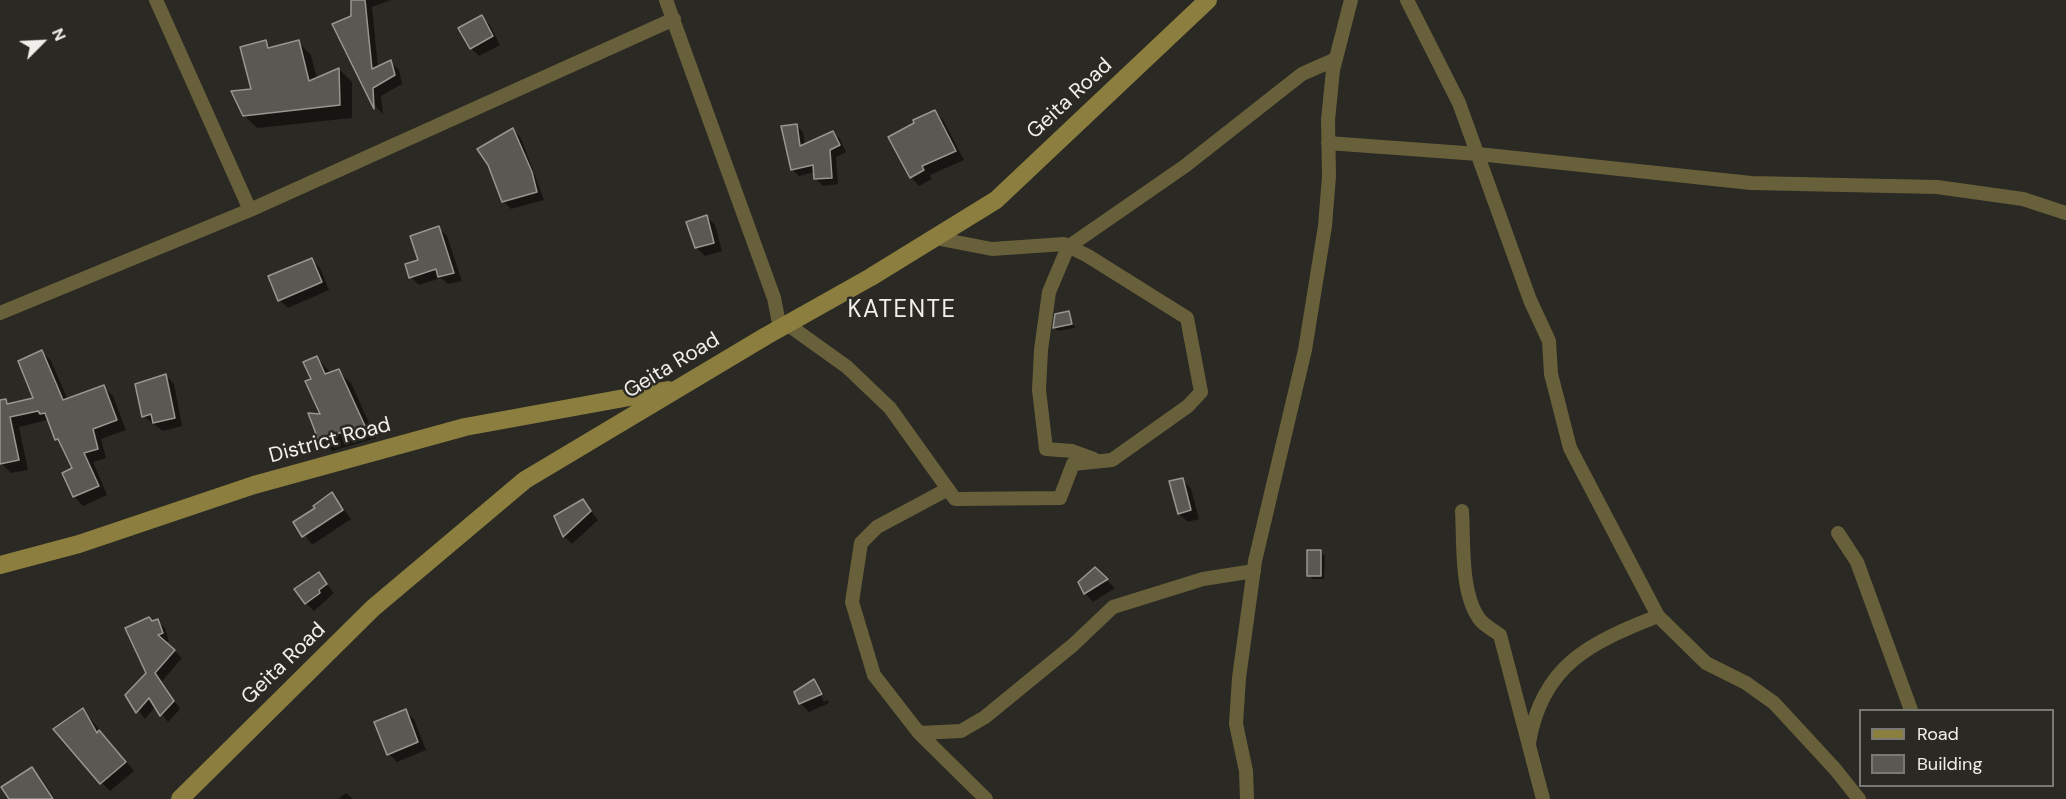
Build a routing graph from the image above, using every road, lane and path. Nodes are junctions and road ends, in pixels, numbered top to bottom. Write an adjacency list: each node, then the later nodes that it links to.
1 (156, 0): 10 (street)
2 (666, 0): 6 (street)
3 (1208, 0): 12 (main road, Geita Road)
4 (1351, 0): 7 (street)
5 (1407, 0): 9 (street)
6 (674, 19): 10 (street); 15 (street)
7 (1336, 59): 8 (street); 13 (street)
8 (1328, 143): 9 (street); 22 (street)
9 (1478, 154): 11 (street); 23 (street)
10 (250, 210): 14 (street)
11 (2066, 213)
12 (935, 237): 13 (street); 15 (main road, Geita Road)
13 (1068, 247): 17 (street); 17 (street)
14 (0, 313)
15 (783, 326): 16 (main road, Geita Road); 18 (street)
16 (678, 388): 21 (main road, District Road); 27 (main road, Geita Road)
17 (1096, 460): 18 (street)
18 (948, 489): 25 (street)
19 (1462, 511): 26 (street)
20 (1838, 533): 24 (street)
21 (0, 565)
22 (1254, 571): 25 (street); 29 (street)
23 (1658, 616): 26 (street); 31 (street)
24 (1910, 709)
25 (919, 733): 28 (street)
26 (1528, 748): 30 (street)
27 (180, 799)
28 (986, 799)
29 (1247, 799)
30 (1543, 799)
31 (1859, 799)

